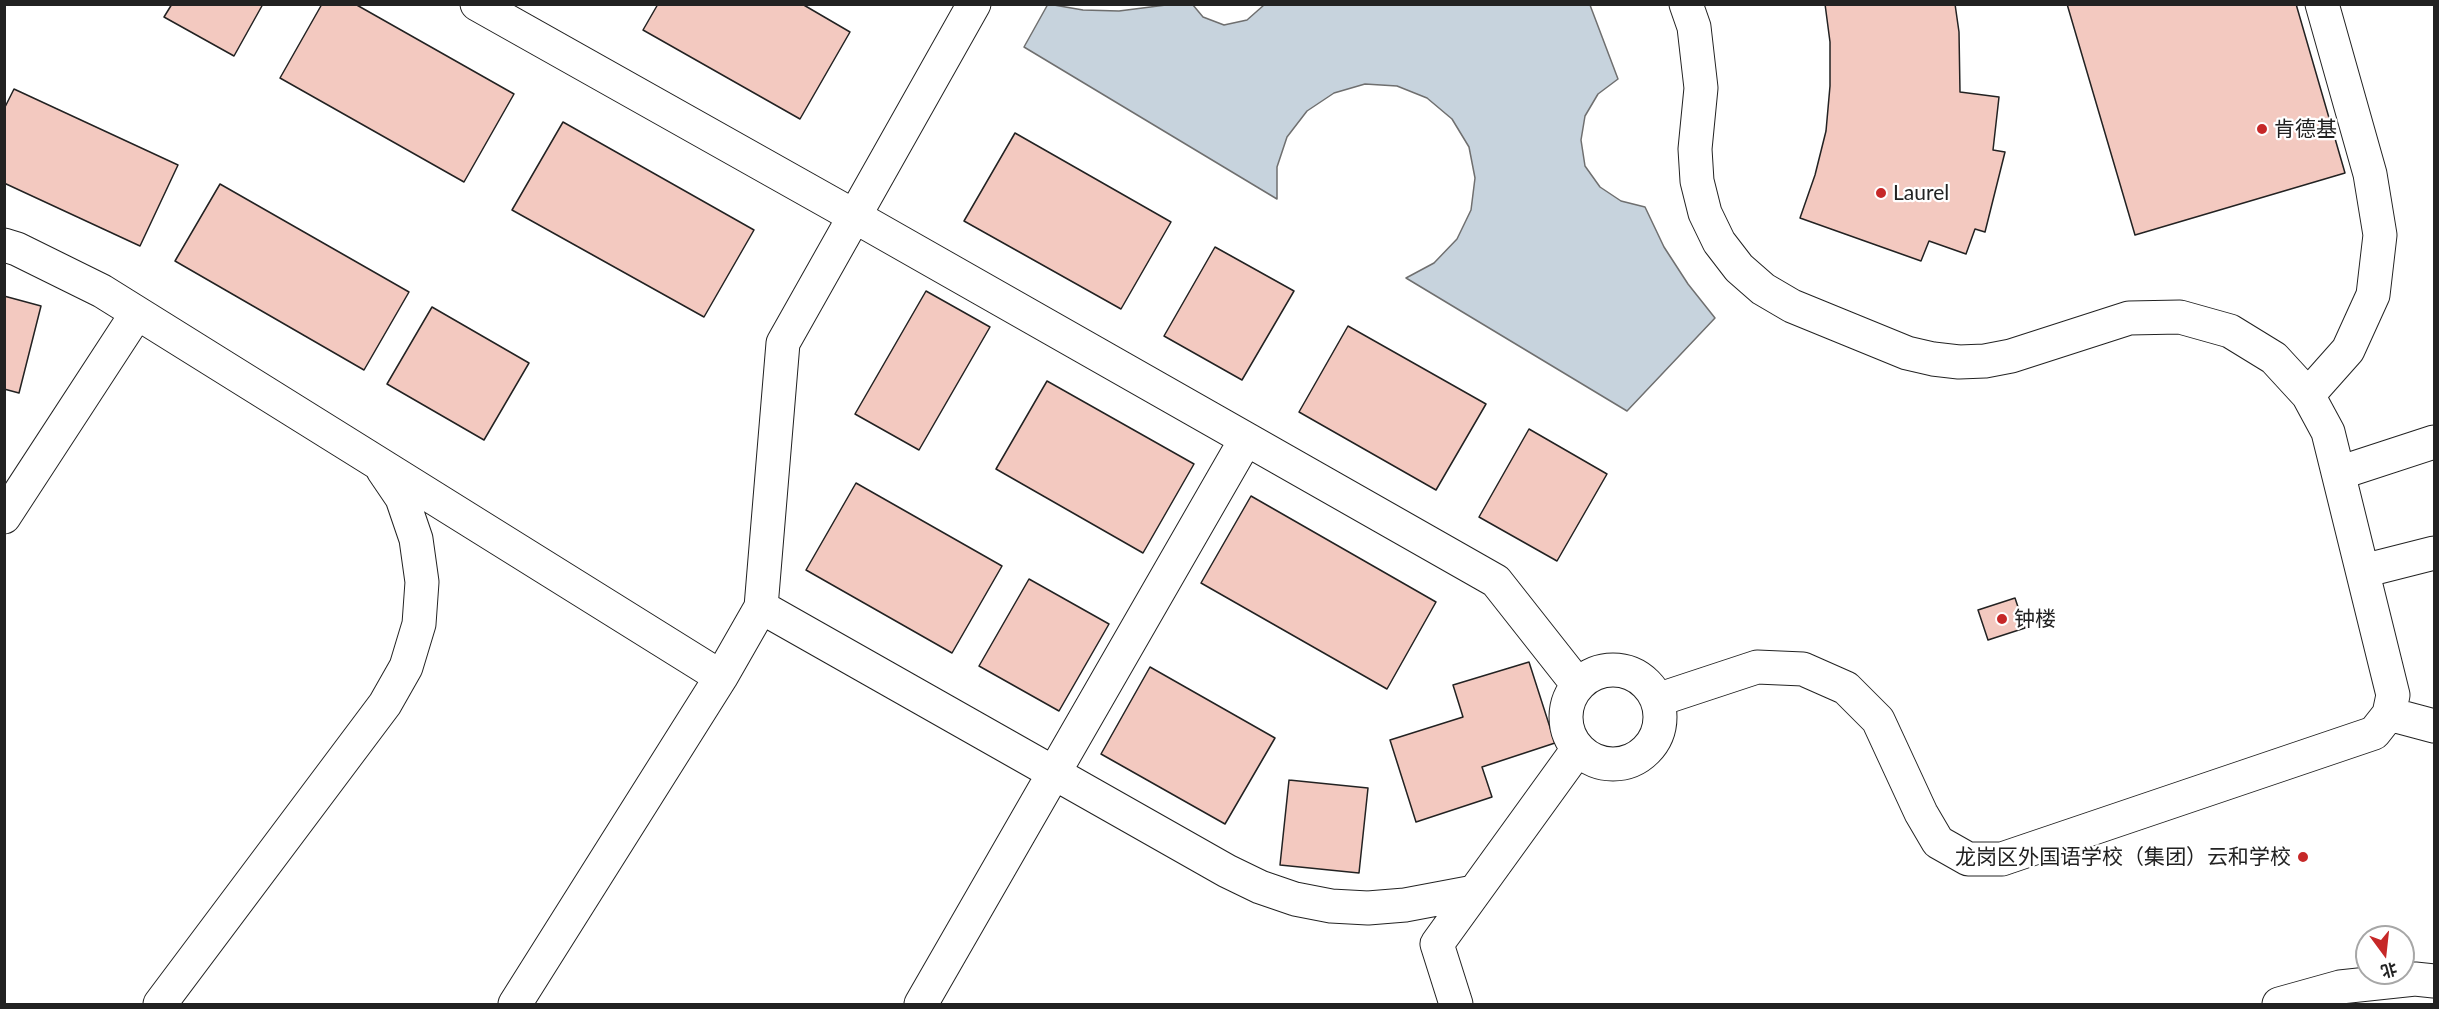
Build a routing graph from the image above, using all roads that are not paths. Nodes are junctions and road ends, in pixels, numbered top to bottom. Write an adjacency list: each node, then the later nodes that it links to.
1 (477, 4): 5 (street)
2 (974, 4): 5 (street)
3 (1686, 4): 8 (street)
4 (2322, 4): 8 (street)
5 (854, 216): 9 (street); 16 (street)
6 (4, 245): 7 (street)
7 (137, 313): 11 (street); 13 (street)
8 (2308, 395): 12 (street)
9 (1246, 439): 18 (street); 23 (street)
10 (2434, 442): 12 (street)
11 (378, 464): 17 (street); 26 (street)
12 (2339, 473): 15 (street)
13 (4, 517)
14 (2434, 553): 15 (street)
15 (2363, 571): 20 (street)
16 (761, 607): 17 (street); 23 (street)
17 (721, 677): 27 (street)
18 (1578, 685): 19 (street); 22 (street)
19 (1657, 700): 20 (street); 22 (street)
20 (2390, 714): 21 (street)
21 (2434, 726)
22 (1578, 749): 24 (street)
23 (1054, 773): 24 (street); 28 (street)
24 (1474, 892): 29 (street)
25 (2434, 981): 30 (street)
26 (160, 1005)
27 (515, 1005)
28 (921, 1005)
29 (1456, 1005)
30 (2279, 1005)

